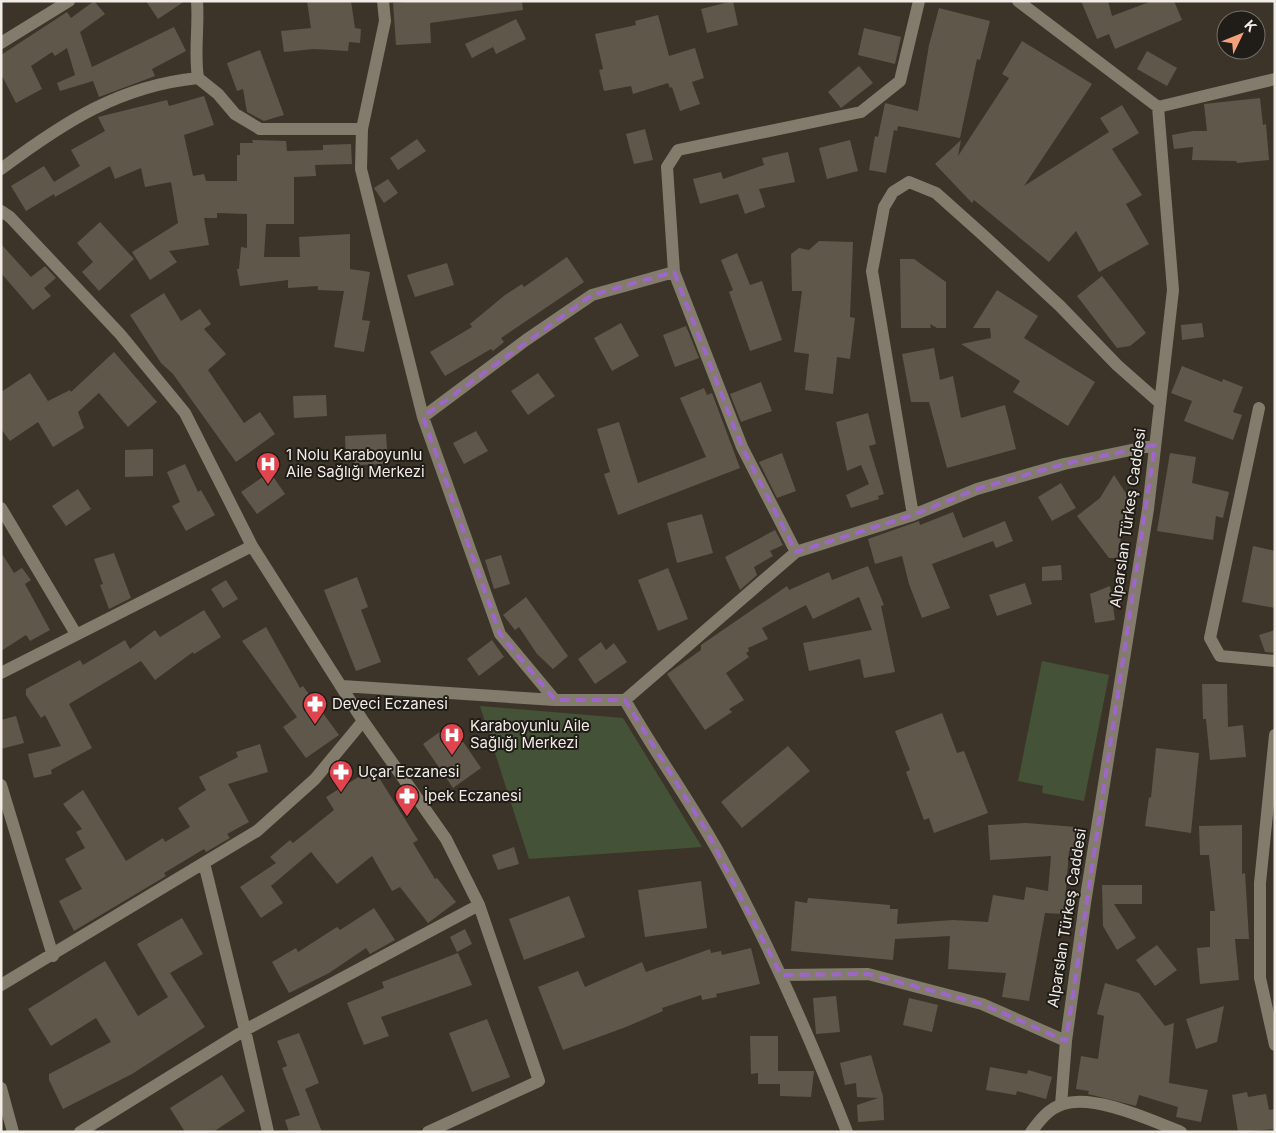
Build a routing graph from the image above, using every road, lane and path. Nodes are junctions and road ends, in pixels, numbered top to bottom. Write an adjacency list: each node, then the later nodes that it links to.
1 (69, 1): 6 (street)
2 (197, 1): 7 (street)
3 (383, 1): 10 (street)
4 (919, 1): 13 (street)
5 (1018, 1): 9 (street)
6 (1, 43)
7 (198, 78): 10 (street); 11 (street)
8 (1275, 79): 9 (street)
9 (1158, 107): 14 (street, Alparslan Türkeş Caddesi)
10 (362, 129): 16 (street)
11 (1, 169)
12 (1, 211): 20 (street)
13 (674, 272): 16 (street); 21 (street)
14 (1160, 403): 17 (street, Alparslan Türkeş Caddesi); 19 (street)
15 (1259, 408): 23 (street)
16 (424, 417): 26 (street)
17 (1155, 445): 19 (street); 37 (street, Alparslan Türkeş Caddesi)
18 (1, 508): 22 (street)
19 (913, 515): 21 (street)
20 (252, 546): 22 (street); 25 (street)
21 (796, 552): 27 (street)
22 (76, 634): 24 (street)
23 (1275, 662)
24 (1, 673)
25 (342, 686): 26 (street); 28 (street)
26 (555, 700): 27 (street)
27 (625, 700): 34 (street)
28 (363, 721): 31 (street); 32 (street)
29 (1275, 735): 38 (street)
30 (1, 785): 33 (street)
31 (204, 863): 33 (street); 36 (street)
32 (479, 905): 36 (street); 44 (street)
33 (52, 956): 35 (street)
34 (781, 975): 37 (street); 45 (street)
35 (1, 985)
36 (245, 1030): 42 (street); 43 (street)
37 (1066, 1041): 40 (street, Alparslan Türkeş Caddesi)
38 (1275, 1045)
39 (1, 1088): 41 (street)
40 (1061, 1105): 46 (street); 47 (street)
41 (13, 1132)
42 (80, 1132)
43 (268, 1132)
44 (428, 1132)
45 (847, 1132)
46 (1032, 1132)
47 (1181, 1132)

